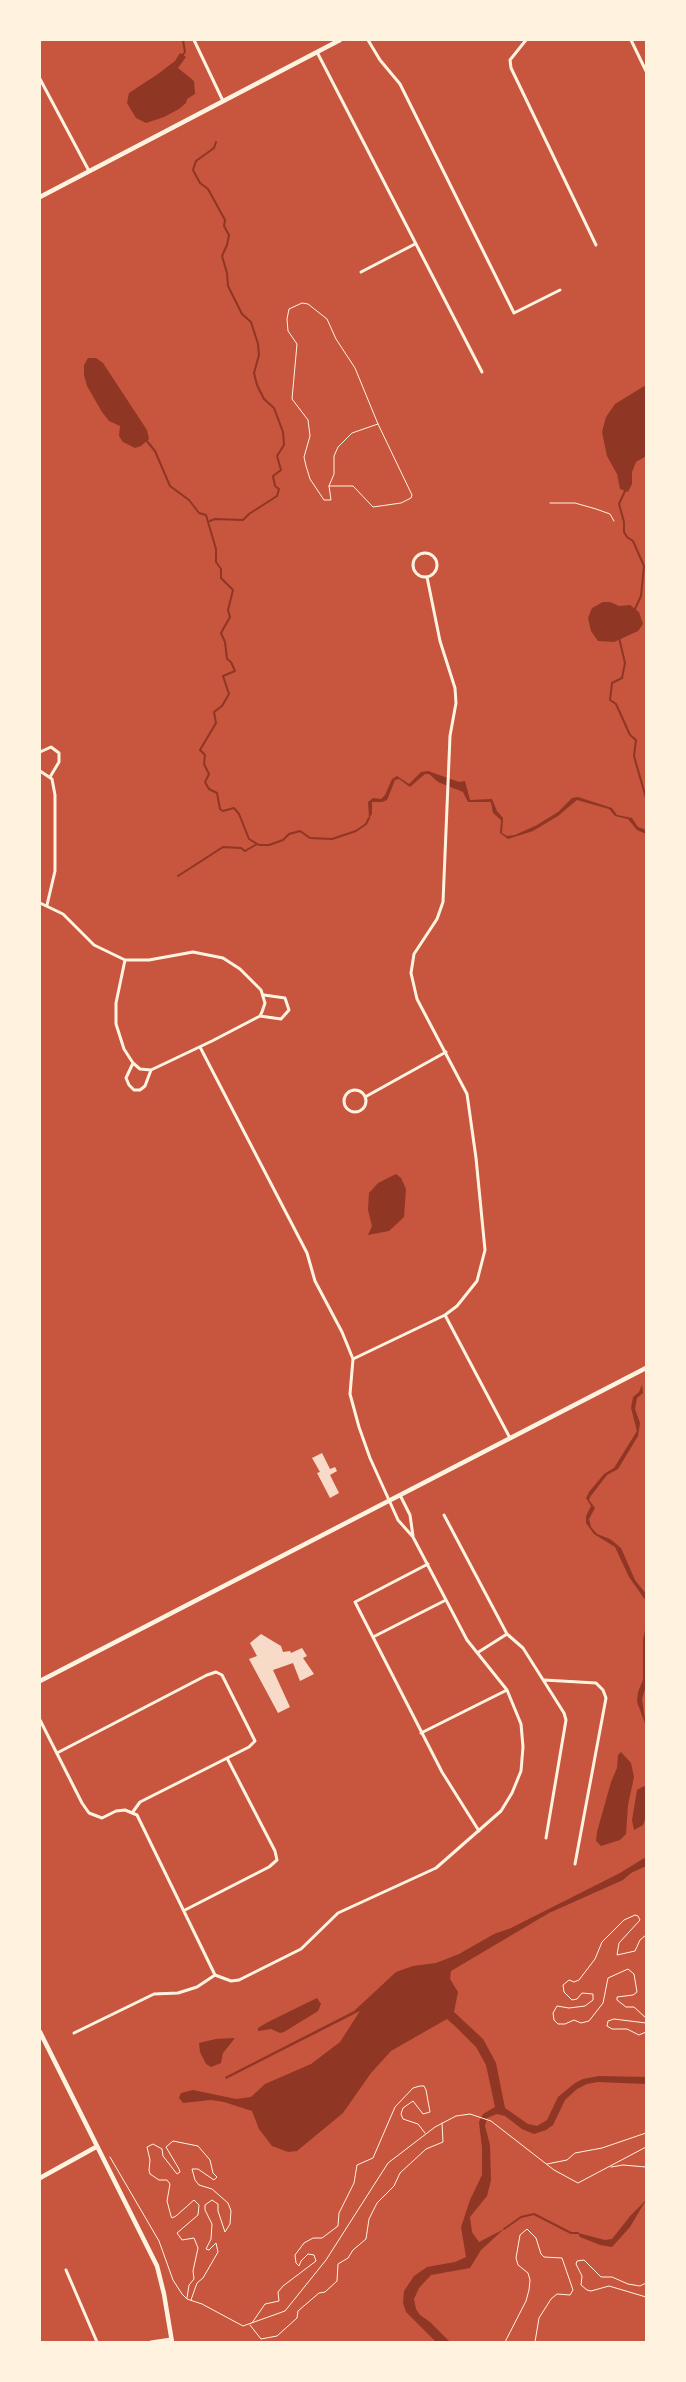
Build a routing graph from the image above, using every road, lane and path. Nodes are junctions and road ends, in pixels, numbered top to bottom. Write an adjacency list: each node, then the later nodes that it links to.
1 (194, 40): 9 (street)
2 (340, 40): 6 (street)
3 (368, 40): 15 (street)
4 (526, 40): 13 (street)
5 (631, 40): 7 (street)
6 (317, 52): 9 (street); 12 (street)
7 (646, 72)
8 (40, 79): 10 (street)
9 (224, 101): 10 (street)
10 (89, 172): 11 (street)
11 (40, 197)
12 (415, 244): 14 (street); 16 (street)
13 (596, 245)
14 (361, 272)
15 (560, 290)
16 (482, 372)
17 (378, 424): 18 (path); 18 (path); 18 (path)
18 (329, 486)
19 (550, 503): 20 (path)
20 (614, 521)
21 (427, 577): 21 (street); 31 (street)
22 (40, 752): 24 (street)
23 (40, 771): 24 (street)
24 (50, 777): 26 (street)
25 (40, 903): 26 (street)
26 (47, 905): 27 (street)
27 (125, 960): 28 (street); 32 (street)
28 (264, 995): 29 (street); 29 (street)
29 (260, 1016): 30 (street)
30 (200, 1047): 33 (street); 36 (street)
31 (446, 1052): 34 (street); 35 (street)
32 (133, 1063): 33 (street); 33 (street)
33 (150, 1070)
34 (364, 1097): 34 (street)
35 (445, 1315): 36 (street); 38 (street)
36 (353, 1359): 40 (street)
37 (646, 1368): 38 (street)
38 (510, 1438): 39 (street)
39 (400, 1494): 40 (street); 42 (street)
40 (389, 1500): 42 (street); 49 (street)
41 (444, 1516): 45 (street)
42 (413, 1536): 43 (street)
43 (428, 1564): 44 (street); 46 (street)
44 (446, 1600): 46 (street); 47 (street)
45 (507, 1634): 47 (street); 48 (street)
46 (372, 1637): 52 (street)
47 (477, 1653): 50 (street)
48 (543, 1680): 57 (street); 58 (street)
49 (40, 1681)
50 (507, 1690): 52 (street); 56 (street)
51 (40, 1720): 53 (street)
52 (421, 1733): 56 (street)
53 (57, 1753): 54 (street); 55 (street)
54 (227, 1758): 55 (street); 59 (street)
55 (132, 1813): 59 (street)
56 (479, 1831): 61 (street)
57 (546, 1838)
58 (575, 1864)
59 (185, 1910): 61 (street)
60 (646, 1935): 62 (path)
61 (215, 1975): 66 (street)
62 (646, 2018)
63 (646, 2023): 65 (path)
64 (40, 2032): 70 (street)
65 (646, 2032)
66 (74, 2034)
67 (442, 2122): 69 (path); 73 (path); 82 (path)
68 (646, 2133): 73 (path)
69 (426, 2134): 82 (path); 82 (path)
70 (96, 2147): 72 (street); 76 (street)
71 (646, 2147): 75 (path)
72 (103, 2161): 80 (path); 83 (street)
73 (546, 2164): 75 (path)
74 (646, 2167): 75 (path)
75 (608, 2168)
76 (40, 2178)
77 (66, 2270): 84 (street)
78 (646, 2283): 79 (path)
79 (646, 2297)
80 (187, 2299): 81 (path); 81 (path)
81 (191, 2300): 82 (path)
82 (249, 2325)
83 (171, 2340): 85 (street)
84 (97, 2342)
85 (150, 2342)
86 (505, 2342): 87 (path)
87 (535, 2342)

